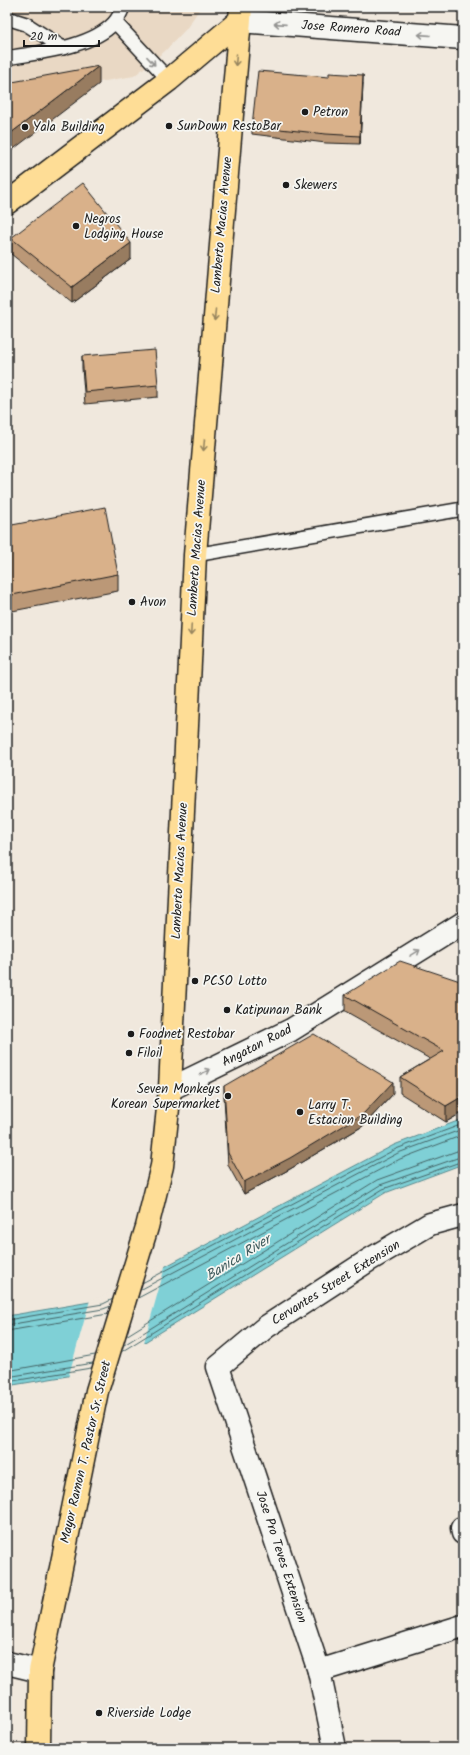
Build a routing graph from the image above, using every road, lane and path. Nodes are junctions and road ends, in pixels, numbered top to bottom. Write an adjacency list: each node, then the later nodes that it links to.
1 (123, 7): 4 (lane)
2 (240, 14): 5 (street, Jose Romero Road, one-way to 2); 8 (main road); 11 (main road, Lamberto Macias Avenue, one-way to 11)
3 (7, 18): 6 (lane)
4 (115, 22): 6 (lane); 8 (lane, one-way to 8)
5 (463, 38)
6 (63, 48): 7 (lane)
7 (7, 58)
8 (169, 80): 9 (main road)
9 (7, 203)
10 (463, 509): 11 (lane)
11 (195, 555): 13 (main road, Lamberto Macias Avenue, one-way to 13)
12 (463, 923): 13 (street, Angatan Road, one-way to 12)
13 (170, 1089): 18 (main road, Mayor Ramon T. Pastor Sr. Street)
14 (463, 1215): 15 (street, Cervantes Street Extension)
15 (218, 1367): 19 (street, Jose Pro Teves Extension)
16 (463, 1626): 19 (street)
17 (7, 1663): 18 (street)
18 (40, 1671): 20 (main road, Mayor Ramon T. Pastor Sr. Street)
19 (319, 1671): 21 (street, Jose Pro Teves Extension)
20 (39, 1748)
21 (335, 1748)

